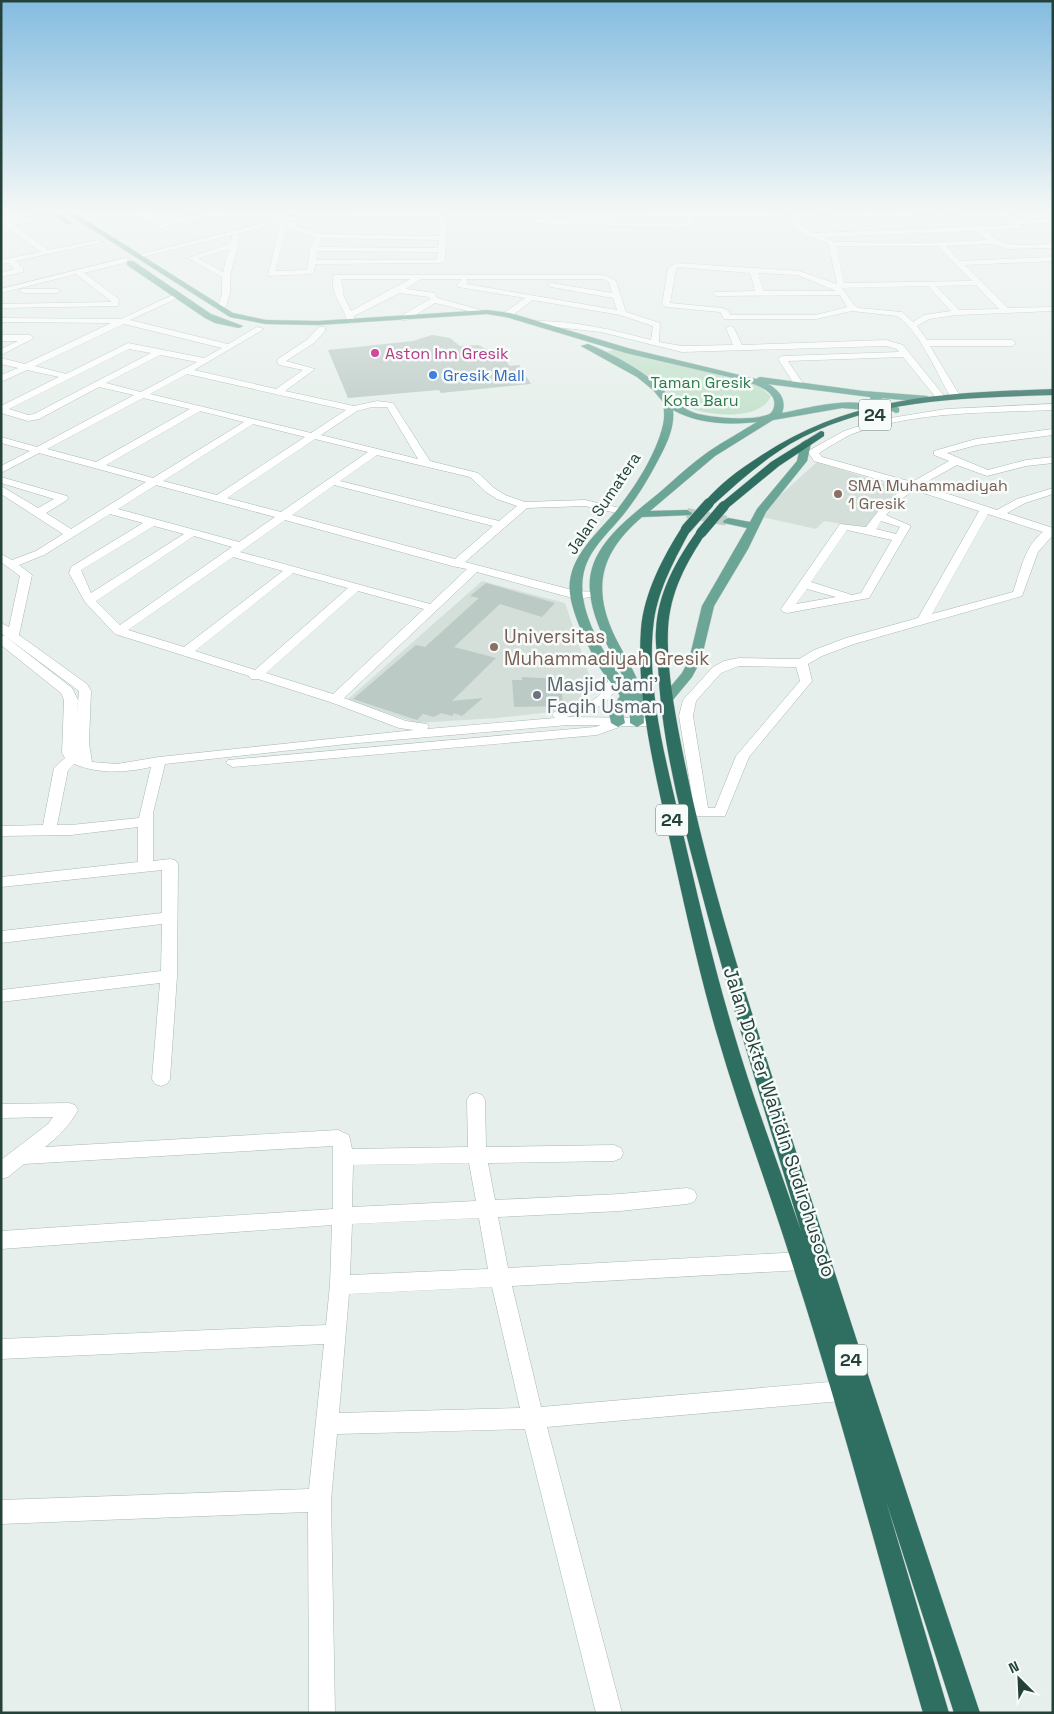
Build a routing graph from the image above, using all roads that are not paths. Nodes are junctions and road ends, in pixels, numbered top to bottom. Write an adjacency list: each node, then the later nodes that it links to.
1 (2, 289): 20 (street)
2 (54, 289): 20 (street)
3 (100, 289): 27 (street)
4 (168, 289): 22 (main road)
5 (189, 289): 26 (main road)
6 (226, 289): 30 (street)
7 (485, 289): 24 (street)
8 (575, 289): 23 (street)
9 (615, 289): 23 (street)
10 (669, 289): 32 (street)
11 (717, 289): 32 (street)
12 (742, 289): 21 (street)
13 (759, 289): 21 (street)
14 (827, 289): 21 (street)
15 (841, 289): 31 (street)
16 (935, 289): 36 (street)
17 (984, 289): 34 (street)
18 (347, 290): 39 (street)
19 (399, 290): 25 (street); 39 (street)
20 (57, 291): 27 (street)
21 (760, 294)
22 (177, 295): 28 (main road); 42 (street)
23 (617, 296): 37 (street)
24 (532, 297): 37 (street); 38 (street)
25 (434, 300): 35 (street); 40 (street)
26 (209, 302): 28 (main road); 30 (main road)
27 (76, 305): 29 (street)
28 (192, 305): 46 (main road)
29 (1, 306)
30 (217, 307): 39 (main road)
31 (853, 308): 32 (street); 44 (street)
32 (715, 309)
33 (1053, 310): 34 (street)
34 (1006, 311): 36 (street)
35 (478, 312): 38 (main road); 40 (main road)
36 (957, 312): 44 (street)
37 (622, 313): 52 (street)
38 (507, 314): 43 (main road)
39 (350, 318): 40 (main road)
40 (404, 318)
41 (1, 320): 42 (street)
42 (123, 321): 54 (street); 61 (street)
43 (537, 323): 48 (main road); 52 (street)
44 (913, 325): 53 (street)
45 (730, 328): 55 (street)
46 (260, 329): 47 (main road); 54 (street)
47 (322, 329): 50 (main road); 68 (street)
48 (584, 337): 50 (main road); 64 (main road)
49 (1, 338): 56 (street)
50 (572, 342): 76 (main road)
51 (1012, 343): 53 (street)
52 (654, 344): 55 (street)
53 (924, 344): 72 (street)
54 (229, 347): 60 (street)
55 (739, 348): 58 (street)
56 (1, 352)
57 (159, 352): 60 (street); 63 (street); 66 (street)
58 (904, 354): 67 (street); 73 (street)
59 (1, 361): 61 (street)
60 (205, 361): 62 (street)
61 (26, 367): 63 (street); 65 (street)
62 (185, 371): 68 (street); 70 (street)
63 (66, 376): 83 (street)
64 (745, 378): 67 (main road); 85 (main road)
65 (1, 379)
66 (98, 384): 70 (street); 83 (street)
67 (799, 385): 71 (main road)
68 (277, 392): 80 (street)
69 (1053, 392): 72 (highway, Jalan Dokter Wahidin Sudirohusodo / 24)
70 (142, 394): 77 (street); 92 (street)
71 (863, 394): 75 (main road); 81 (main road)
72 (955, 396): 73 (highway, Jalan Dokter Wahidin Sudirohusodo / 24)
73 (940, 397): 75 (highway, Jalan Dokter Wahidin Sudirohusodo / 24)
74 (1053, 398): 81 (highway, Jalan Dokter Wahidin Sudirohusodo / 24)
75 (927, 399): 81 (highway, Jalan Dokter Wahidin Sudirohusodo / 24)
76 (668, 402): 85 (main road); 111 (main road, Jalan Sumatera)
77 (199, 408): 86 (street); 98 (street)
78 (871, 408): 81 (main road); 84 (main road); 87 (highway, Jalan Dokter Wahidin Sudirohusodo / 24)
79 (1053, 408): 82 (street)
80 (354, 409): 88 (street); 97 (street)
81 (888, 409): 91 (highway, Jalan Dokter Wahidin Sudirohusodo / 24)
82 (1027, 409): 89 (street); 94 (street)
83 (1, 410)
84 (806, 410): 85 (main road); 87 (main road)
85 (774, 417): 115 (main road, Jalan Sumatera)
86 (252, 421): 88 (street); 102 (street)
87 (826, 422): 149 (highway, Jalan Dokter Wahidin Sudirohusodo / 24, bridge)
88 (313, 435): 93 (street); 107 (street)
89 (1050, 435): 96 (street)
90 (1, 440): 92 (street)
91 (806, 443): 99 (main road); 147 (highway, Jalan Dokter Wahidin Sudirohusodo / 24, bridge)
92 (38, 450): 98 (street); 100 (street)
93 (376, 451): 97 (street); 103 (street)
94 (818, 458): 99 (street); 104 (street)
95 (1053, 460): 96 (street)
96 (955, 462): 104 (street)
97 (426, 463): 108 (street)
98 (97, 466): 102 (street)
99 (798, 468): 121 (main road)
100 (1, 470)
101 (1, 480): 112 (street)
102 (153, 481): 107 (street); 110 (street)
103 (332, 482): 116 (street); 120 (street)
104 (912, 486): 109 (street); 117 (street)
105 (1, 489): 112 (street)
106 (1053, 491): 114 (street)
107 (219, 498): 116 (street)
108 (524, 505): 111 (street); 120 (street)
109 (985, 508): 114 (street); 139 (street)
110 (108, 510): 119 (street); 125 (street)
111 (621, 511): 135 (main road, Jalan Sumatera)
112 (38, 513): 125 (street)
113 (687, 513): 115 (main road)
114 (999, 513): 123 (street)
115 (640, 514): 134 (main road, Jalan Sumatera)
116 (285, 516): 127 (street); 129 (street)
117 (878, 516): 122 (street); 126 (street)
118 (728, 521): 121 (main road)
119 (152, 522): 124 (street); 137 (street)
120 (501, 525): 129 (street)
121 (752, 526): 147 (main road)
122 (869, 531): 126 (street); 132 (street)
123 (1052, 531): 139 (street)
124 (192, 533): 127 (street); 137 (street)
125 (71, 534): 128 (street)
126 (897, 538): 136 (street)
127 (237, 550): 131 (street); 141 (street)
128 (6, 561): 142 (street)
129 (456, 564): 130 (street)
130 (474, 568): 135 (street); 138 (street)
131 (292, 569): 133 (street); 143 (street)
132 (804, 584): 136 (street); 136 (street)
133 (356, 587): 138 (street); 145 (street)
134 (596, 594): 135 (street); 149 (main road, Jalan Sumatera)
135 (576, 595): 146 (main road, Jalan Sumatera)
136 (852, 598)
137 (90, 600): 141 (street)
138 (432, 608): 148 (street)
139 (923, 620): 144 (street)
140 (1, 627): 142 (street)
141 (118, 631): 143 (street)
142 (7, 638): 151 (street)
143 (184, 653): 145 (street)
144 (801, 663): 153 (street); 153 (street)
145 (254, 676): 148 (street)
146 (615, 679): 148 (street); 150 (main road, Jalan Sumatera)
147 (667, 698): 153 (highway, Jalan Dokter Wahidin Sudirohusodo / 24)
148 (335, 699)
149 (644, 723): 150 (street); 175 (highway, Jalan Dokter Wahidin Sudirohusodo / 24)
150 (618, 724): 152 (street)
151 (80, 759): 152 (street); 155 (street)
152 (159, 764): 154 (street)
153 (694, 811): 188 (highway, Jalan Dokter Wahidin Sudirohusodo / 24)
154 (146, 822): 155 (street); 157 (street)
155 (49, 829): 156 (street)
156 (1, 831)
157 (145, 866): 158 (street); 159 (street)
158 (1, 882)
159 (170, 918): 160 (street); 161 (street)
160 (1, 937)
161 (169, 976): 162 (street); 163 (street)
162 (1, 996)
163 (161, 1079)
164 (476, 1100): 167 (street)
165 (1, 1110): 168 (street)
166 (614, 1153): 167 (street)
167 (477, 1155): 169 (street); 172 (street)
168 (22, 1156): 169 (street); 170 (street)
169 (344, 1157): 173 (street)
170 (1, 1171)
171 (687, 1196): 172 (street)
172 (487, 1208): 173 (street); 176 (street)
173 (341, 1216): 174 (street); 177 (street)
174 (1, 1240)
175 (802, 1261): 176 (street); 180 (highway, Jalan Dokter Wahidin Sudirohusodo / 24)
176 (500, 1278): 177 (street); 181 (street)
177 (340, 1285): 178 (street)
178 (334, 1334): 179 (street); 182 (street)
179 (1, 1349)
180 (841, 1391): 181 (street); 187 (highway, Jalan Dokter Wahidin Sudirohusodo / 24)
181 (533, 1418): 182 (street); 186 (street)
182 (326, 1424): 183 (street)
183 (319, 1500): 184 (street); 185 (street)
184 (1, 1512)
185 (322, 1713)
186 (609, 1713)
187 (936, 1713)
188 (967, 1713)

